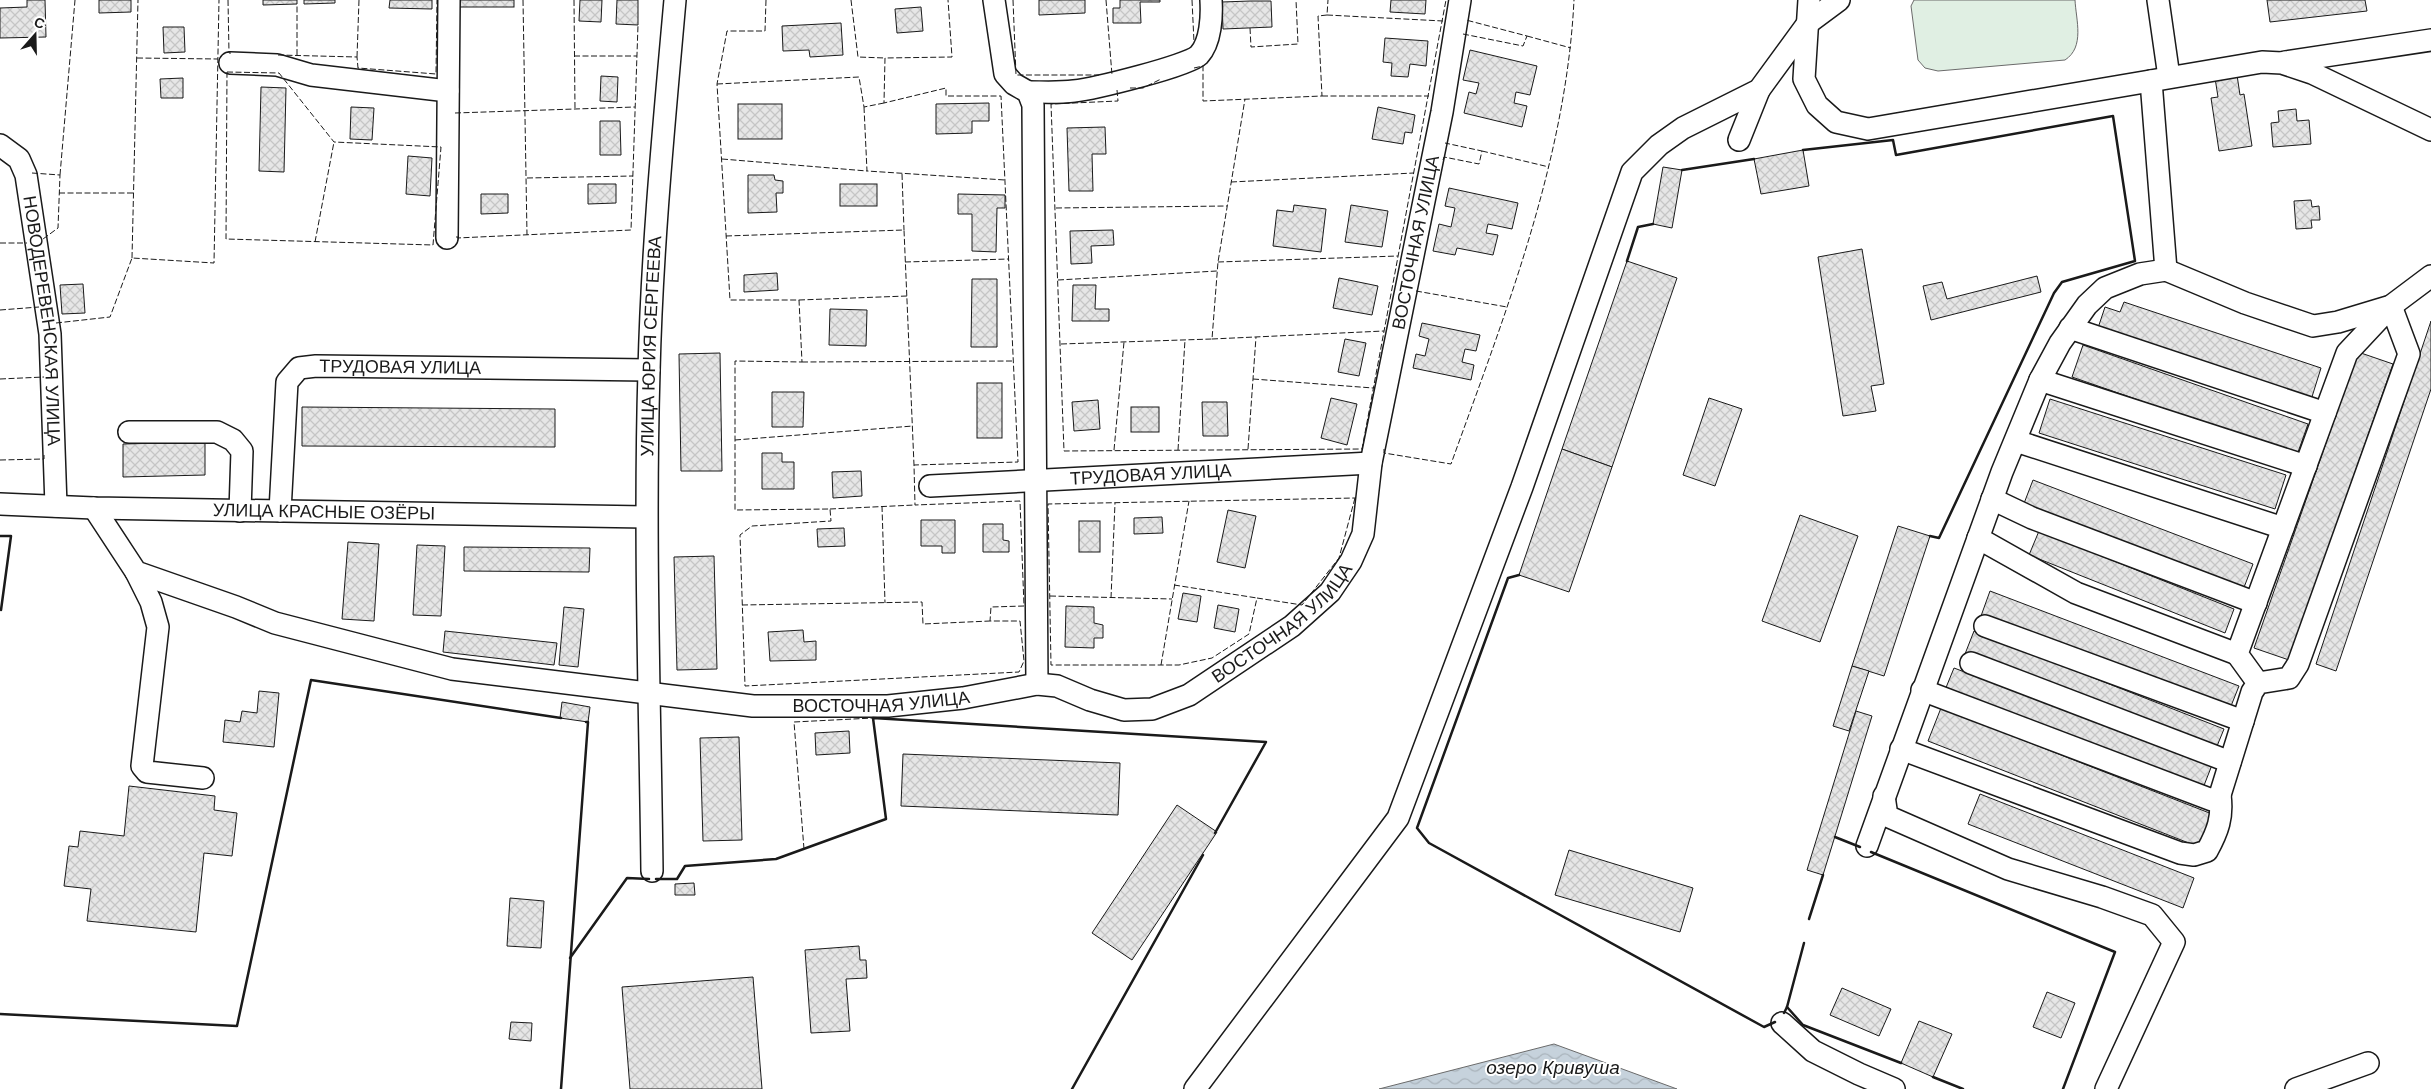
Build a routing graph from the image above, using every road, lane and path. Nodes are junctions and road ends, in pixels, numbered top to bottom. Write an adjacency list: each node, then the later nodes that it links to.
1 (449, 0): 15 (street)
2 (675, 0): 25 (street, УЛИЦА ЮРИЯ СЕРГЕЕВА)
3 (994, 0): 16 (street)
4 (1211, 0): 16 (street)
5 (1460, 0): 30 (street, ВОСТОЧНАЯ УЛИЦА)
6 (1809, 0): 9 (street)
7 (1839, 0): 9 (street)
8 (2158, 0): 13 (street)
9 (1808, 23): 13 (street); 14 (street)
10 (2431, 40): 12 (street)
11 (230, 63): 15 (street)
12 (2282, 63): 13 (street); 17 (street)
13 (2160, 79): 21 (street)
14 (1760, 90): 18 (street); 62 (street)
15 (448, 91): 20 (street)
16 (1028, 92): 32 (street)
17 (2431, 130)
18 (1739, 140)
19 (0, 145): 36 (street, НОВОДЕРЕВЕНСКАЯ УЛИЦА)
20 (447, 238)
21 (2166, 270): 23 (street); 24 (street)
22 (2431, 276): 23 (street)
23 (2391, 306): 27 (street); 48 (street)
24 (2070, 328): 26 (street); 27 (street)
25 (649, 370): 39 (street, ТРУДОВАЯ УЛИЦА); 40 (street, УЛИЦА ЮРИЯ СЕРГЕЕВА)
26 (2040, 380): 29 (street); 31 (street)
27 (2325, 413): 31 (street)
28 (129, 432): 38 (street)
29 (2016, 441): 34 (street); 41 (street)
30 (1372, 464): 32 (street, ТРУДОВАЯ УЛИЦА); 49 (street, ВОСТОЧНАЯ УЛИЦА)
31 (2306, 466): 41 (street)
32 (1037, 479): 33 (street, ТРУДОВАЯ УЛИЦА); 49 (street)
33 (930, 486)
34 (1992, 499): 42 (street); 44 (street)
35 (0, 504): 36 (street, УЛИЦА КРАСНЫЕ ОЗЁРЫ)
36 (56, 506): 37 (street, УЛИЦА КРАСНЫЕ ОЗЁРЫ)
37 (94, 508): 38 (street, УЛИЦА КРАСНЫЕ ОЗЁРЫ); 43 (street)
38 (240, 511): 39 (street, УЛИЦА КРАСНЫЕ ОЗЁРЫ)
39 (280, 511): 40 (street, УЛИЦА КРАСНЫЕ ОЗЁРЫ)
40 (646, 517): 51 (street, УЛИЦА ЮРИЯ СЕРГЕЕВА)
41 (2283, 528): 44 (street)
42 (1978, 538): 46 (street); 50 (street)
43 (136, 572): 51 (street, ВОСТОЧНАЯ УЛИЦА); 55 (street)
44 (2256, 603): 46 (street)
45 (1985, 626): 52 (street)
46 (2238, 654): 48 (street)
47 (1971, 663): 54 (street)
48 (2258, 683): 52 (street)
49 (1037, 684): 51 (street, ВОСТОЧНАЯ УЛИЦА)
50 (1922, 690): 53 (street); 56 (street)
51 (650, 692): 59 (street, УЛИЦА ЮРИЯ СЕРГЕЕВА)
52 (2243, 721): 54 (street)
53 (1901, 750): 56 (street); 57 (street)
54 (2230, 762): 56 (street)
55 (203, 778)
56 (2220, 795)
57 (1884, 796): 58 (street); 64 (street)
58 (1867, 846)
59 (652, 871)
60 (1782, 1024): 63 (street)
61 (2368, 1063): 65 (street)
62 (1195, 1089)
63 (1894, 1089)
64 (2106, 1089)
65 (2296, 1089)

